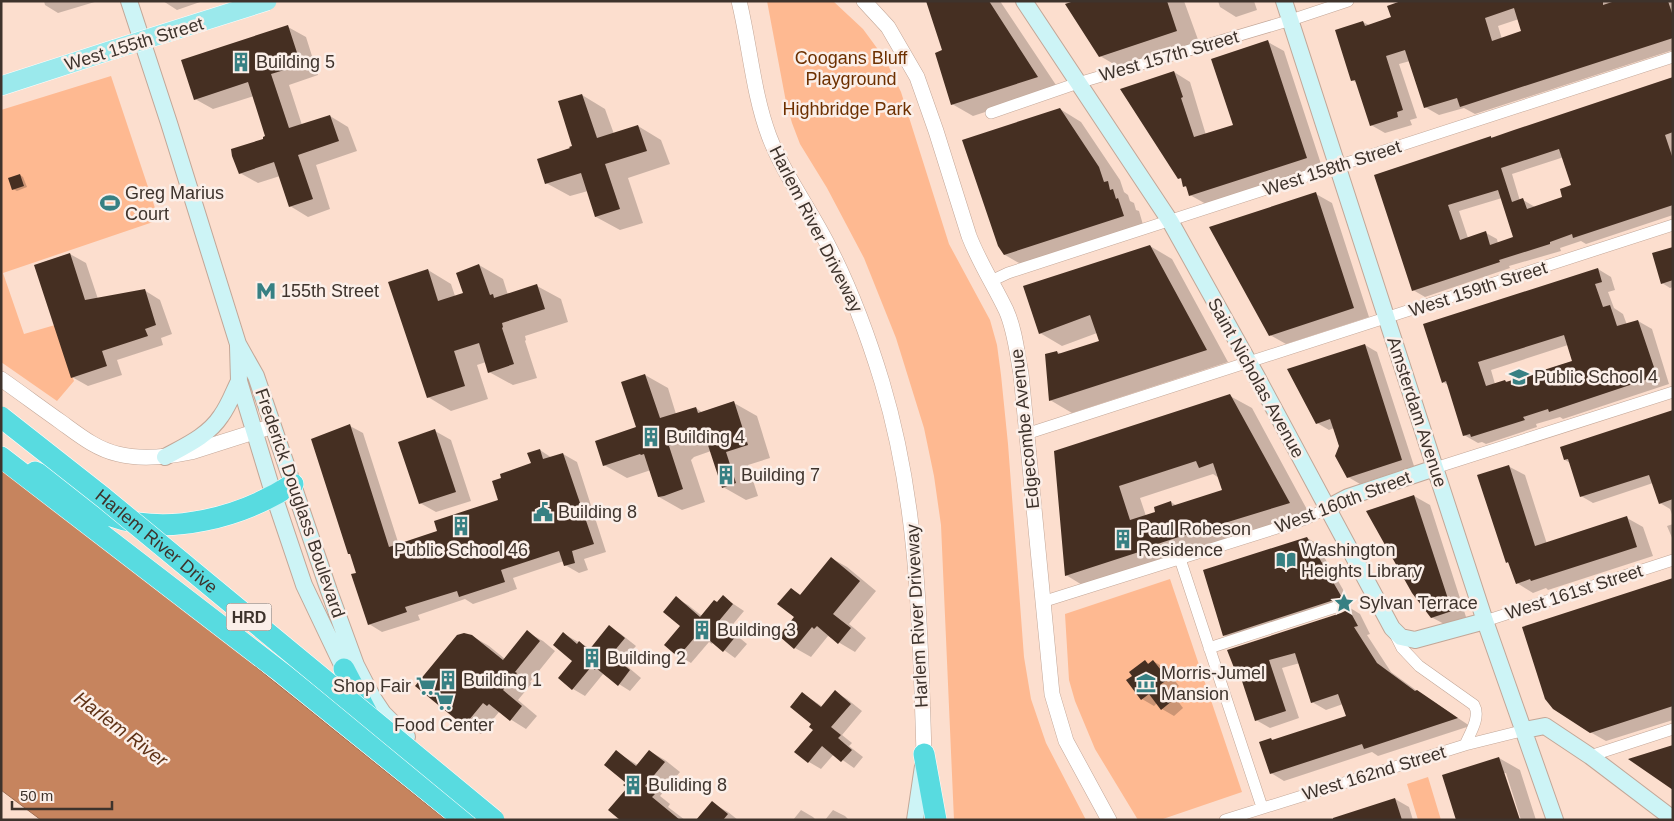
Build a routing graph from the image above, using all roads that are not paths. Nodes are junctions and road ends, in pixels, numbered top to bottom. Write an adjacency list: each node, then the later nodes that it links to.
1 (129, 1): 10 (main road, Frederick Douglass Boulevard)
2 (267, 1): 13 (main road, West 155th Street, bridge)
3 (273, 1): 10 (street)
4 (739, 1): 50 (street, Harlem River Driveway)
5 (864, 1): 18 (street, Edgecombe Avenue)
6 (1024, 1): 12 (main road, Saint Nicholas Avenue)
7 (1284, 1): 9 (main road, Amsterdam Avenue)
8 (1348, 1): 9 (street, West 157th Street)
9 (1290, 20): 12 (street, West 157th Street); 15 (main road, Amsterdam Avenue)
10 (142, 43): 13 (street); 20 (main road, Frederick Douglass Boulevard)
11 (1673, 57): 15 (street, West 158th Street)
12 (1078, 83): 14 (street, West 157th Street); 16 (main road, Saint Nicholas Avenue)
13 (1, 87)
14 (991, 113)
15 (1338, 166): 16 (street, West 158th Street); 19 (main road, Amsterdam Avenue)
16 (1170, 221): 18 (street, West 158th Street); 21 (main road, Saint Nicholas Avenue)
17 (1673, 225): 19 (street, West 159th Street)
18 (991, 281): 28 (street, Edgecombe Avenue)
19 (1387, 318): 21 (street, West 159th Street); 31 (main road, Amsterdam Avenue)
20 (238, 344): 23 (main road, Frederick Douglass Boulevard); 26 (main road, Frederick Douglass Boulevard)
21 (1248, 362): 28 (street, West 159th Street); 34 (main road, Saint Nicholas Avenue)
22 (1, 379): 30 (street)
23 (239, 381): 27 (main road, Frederick Douglass Boulevard); 30 (main road)
24 (1673, 392): 31 (street, West 160th Street)
25 (1, 418): 56 (highway, Harlem River Drive / HRD, bridge)
26 (273, 426): 27 (street); 32 (main road, Frederick Douglass Boulevard)
27 (254, 432): 30 (street); 33 (main road, Frederick Douglass Boulevard)
28 (1026, 434): 39 (street, Edgecombe Avenue)
29 (1, 456): 33 (highway); 52 (highway, Harlem River Drive / HRD)
30 (165, 457)
31 (1434, 468): 34 (main road, West 160th Street); 43 (main road, Amsterdam Avenue)
32 (292, 484): 33 (highway); 35 (main road, Frederick Douglass Boulevard)
33 (274, 496): 36 (main road, Frederick Douglass Boulevard)
34 (1327, 508): 37 (street, West 160th Street); 44 (main road, Saint Nicholas Avenue)
35 (310, 537): 36 (main road); 40 (main road, Frederick Douglass Boulevard)
36 (290, 544): 42 (main road, Frederick Douglass Boulevard)
37 (1180, 560): 39 (street, West 160th Street); 45 (street)
38 (1673, 560): 43 (street, West 161st Street)
39 (1042, 602): 61 (street, Edgecombe Avenue)
40 (334, 604): 42 (main road); 46 (main road, Frederick Douglass Boulevard)
41 (1339, 606): 45 (street)
42 (316, 612): 46 (main road, Frederick Douglass Boulevard)
43 (1486, 621): 44 (main road, West 161st Street); 48 (main road, Amsterdam Avenue)
44 (1392, 628): 49 (street, Saint Nicholas Avenue)
45 (1209, 648): 53 (street)
46 (350, 667): 52 (highway); 57 (main road)
47 (1673, 729): 51 (street)
48 (1525, 730): 49 (street, West 162nd Street); 51 (main road); 63 (main road, Amsterdam Avenue)
49 (1465, 745): 53 (street, West 162nd Street)
50 (924, 754): 58 (main road); 59 (highway); 60 (highway)
51 (1590, 756): 54 (main road)
52 (396, 764): 55 (highway, Harlem River Drive / HRD)
53 (1262, 808): 62 (street, West 162nd Street)
54 (1673, 819)
55 (464, 820)
56 (494, 820)
57 (506, 820)
58 (915, 820)
59 (922, 820)
60 (936, 820)
61 (1109, 820)
62 (1225, 820)
63 (1555, 820)

